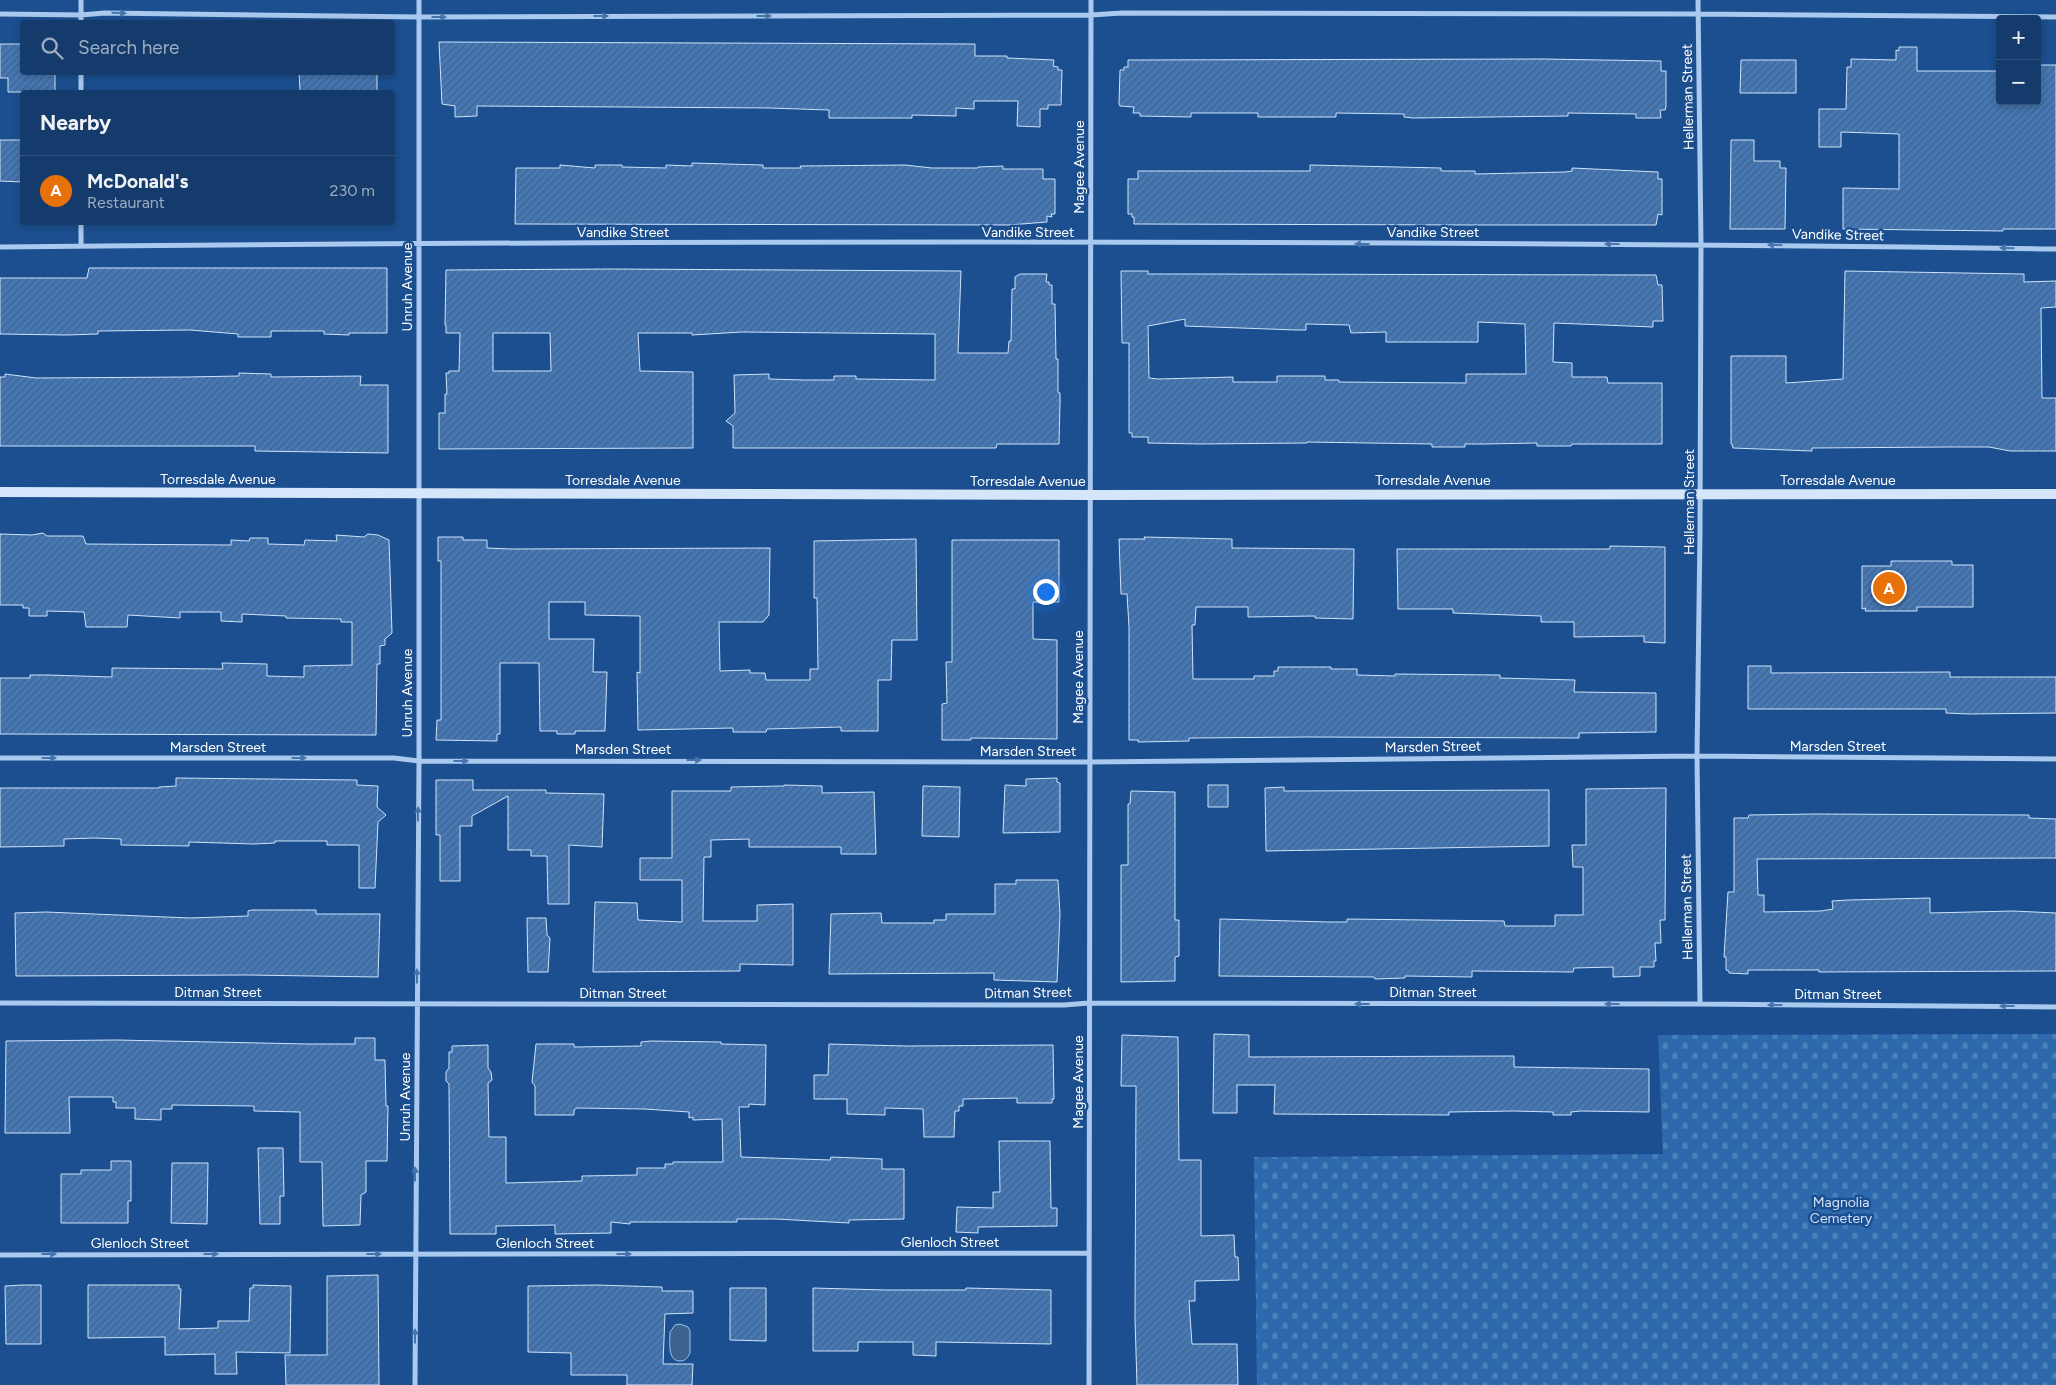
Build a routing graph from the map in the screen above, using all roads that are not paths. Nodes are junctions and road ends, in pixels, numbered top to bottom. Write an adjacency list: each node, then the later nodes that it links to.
1 (81, 0): 7 (street)
2 (419, 0): 9 (street, Unruh Avenue)
3 (1090, 0): 8 (street, Magee Avenue)
4 (1698, 0): 6 (street, Hellerman Street)
5 (0, 14): 7 (street)
6 (1698, 14): 8 (street); 10 (street); 17 (street, Hellerman Street)
7 (81, 15): 9 (street, one-way to 9); 11 (street)
8 (1090, 15): 9 (street, one-way to 8); 16 (street, Magee Avenue)
9 (419, 17): 15 (street, Unruh Avenue)
10 (2056, 18)
11 (81, 20)
12 (81, 75): 13 (street)
13 (81, 90)
14 (81, 225): 18 (street)
15 (418, 243): 16 (street, Vandike Street); 18 (street, Vandike Street); 22 (street, Unruh Avenue)
16 (1090, 243): 17 (street, Vandike Street, one-way to 16); 25 (street, Magee Avenue)
17 (1701, 244): 20 (street, Vandike Street, one-way to 17); 23 (street, Hellerman Street)
18 (81, 246): 19 (street, Vandike Street)
19 (0, 247)
20 (2056, 249)
21 (0, 492): 22 (street, Torresdale Avenue)
22 (418, 494): 25 (street, Torresdale Avenue); 29 (street, Unruh Avenue)
23 (1700, 494): 24 (street, Torresdale Avenue); 25 (street, Torresdale Avenue); 26 (street, Hellerman Street)
24 (2056, 494)
25 (1090, 495): 30 (street, Magee Avenue)
26 (1697, 756): 28 (street, Marsden Street); 30 (street, Marsden Street); 34 (street, Hellerman Street)
27 (0, 758): 29 (street, Marsden Street, one-way to 29)
28 (2056, 759)
29 (419, 761): 30 (street, Marsden Street, one-way to 30); 33 (street, Unruh Avenue, one-way to 29)
30 (1089, 762): 32 (street, Magee Avenue)
31 (0, 1002): 33 (street, Ditman Street)
32 (1089, 1003): 33 (street, Ditman Street); 34 (street, Ditman Street, one-way to 32); 36 (street, Magee Avenue)
33 (416, 1004): 38 (street, Unruh Avenue, one-way to 33)
34 (1700, 1004): 35 (street, Ditman Street, one-way to 34)
35 (2056, 1007)
36 (1089, 1253): 38 (street, Glenloch Street, one-way to 36); 40 (street, Magee Avenue)
37 (0, 1254): 38 (street, Glenloch Street, one-way to 38)
38 (415, 1254): 39 (street, Unruh Avenue, one-way to 38)
39 (415, 1385)
40 (1089, 1385)

